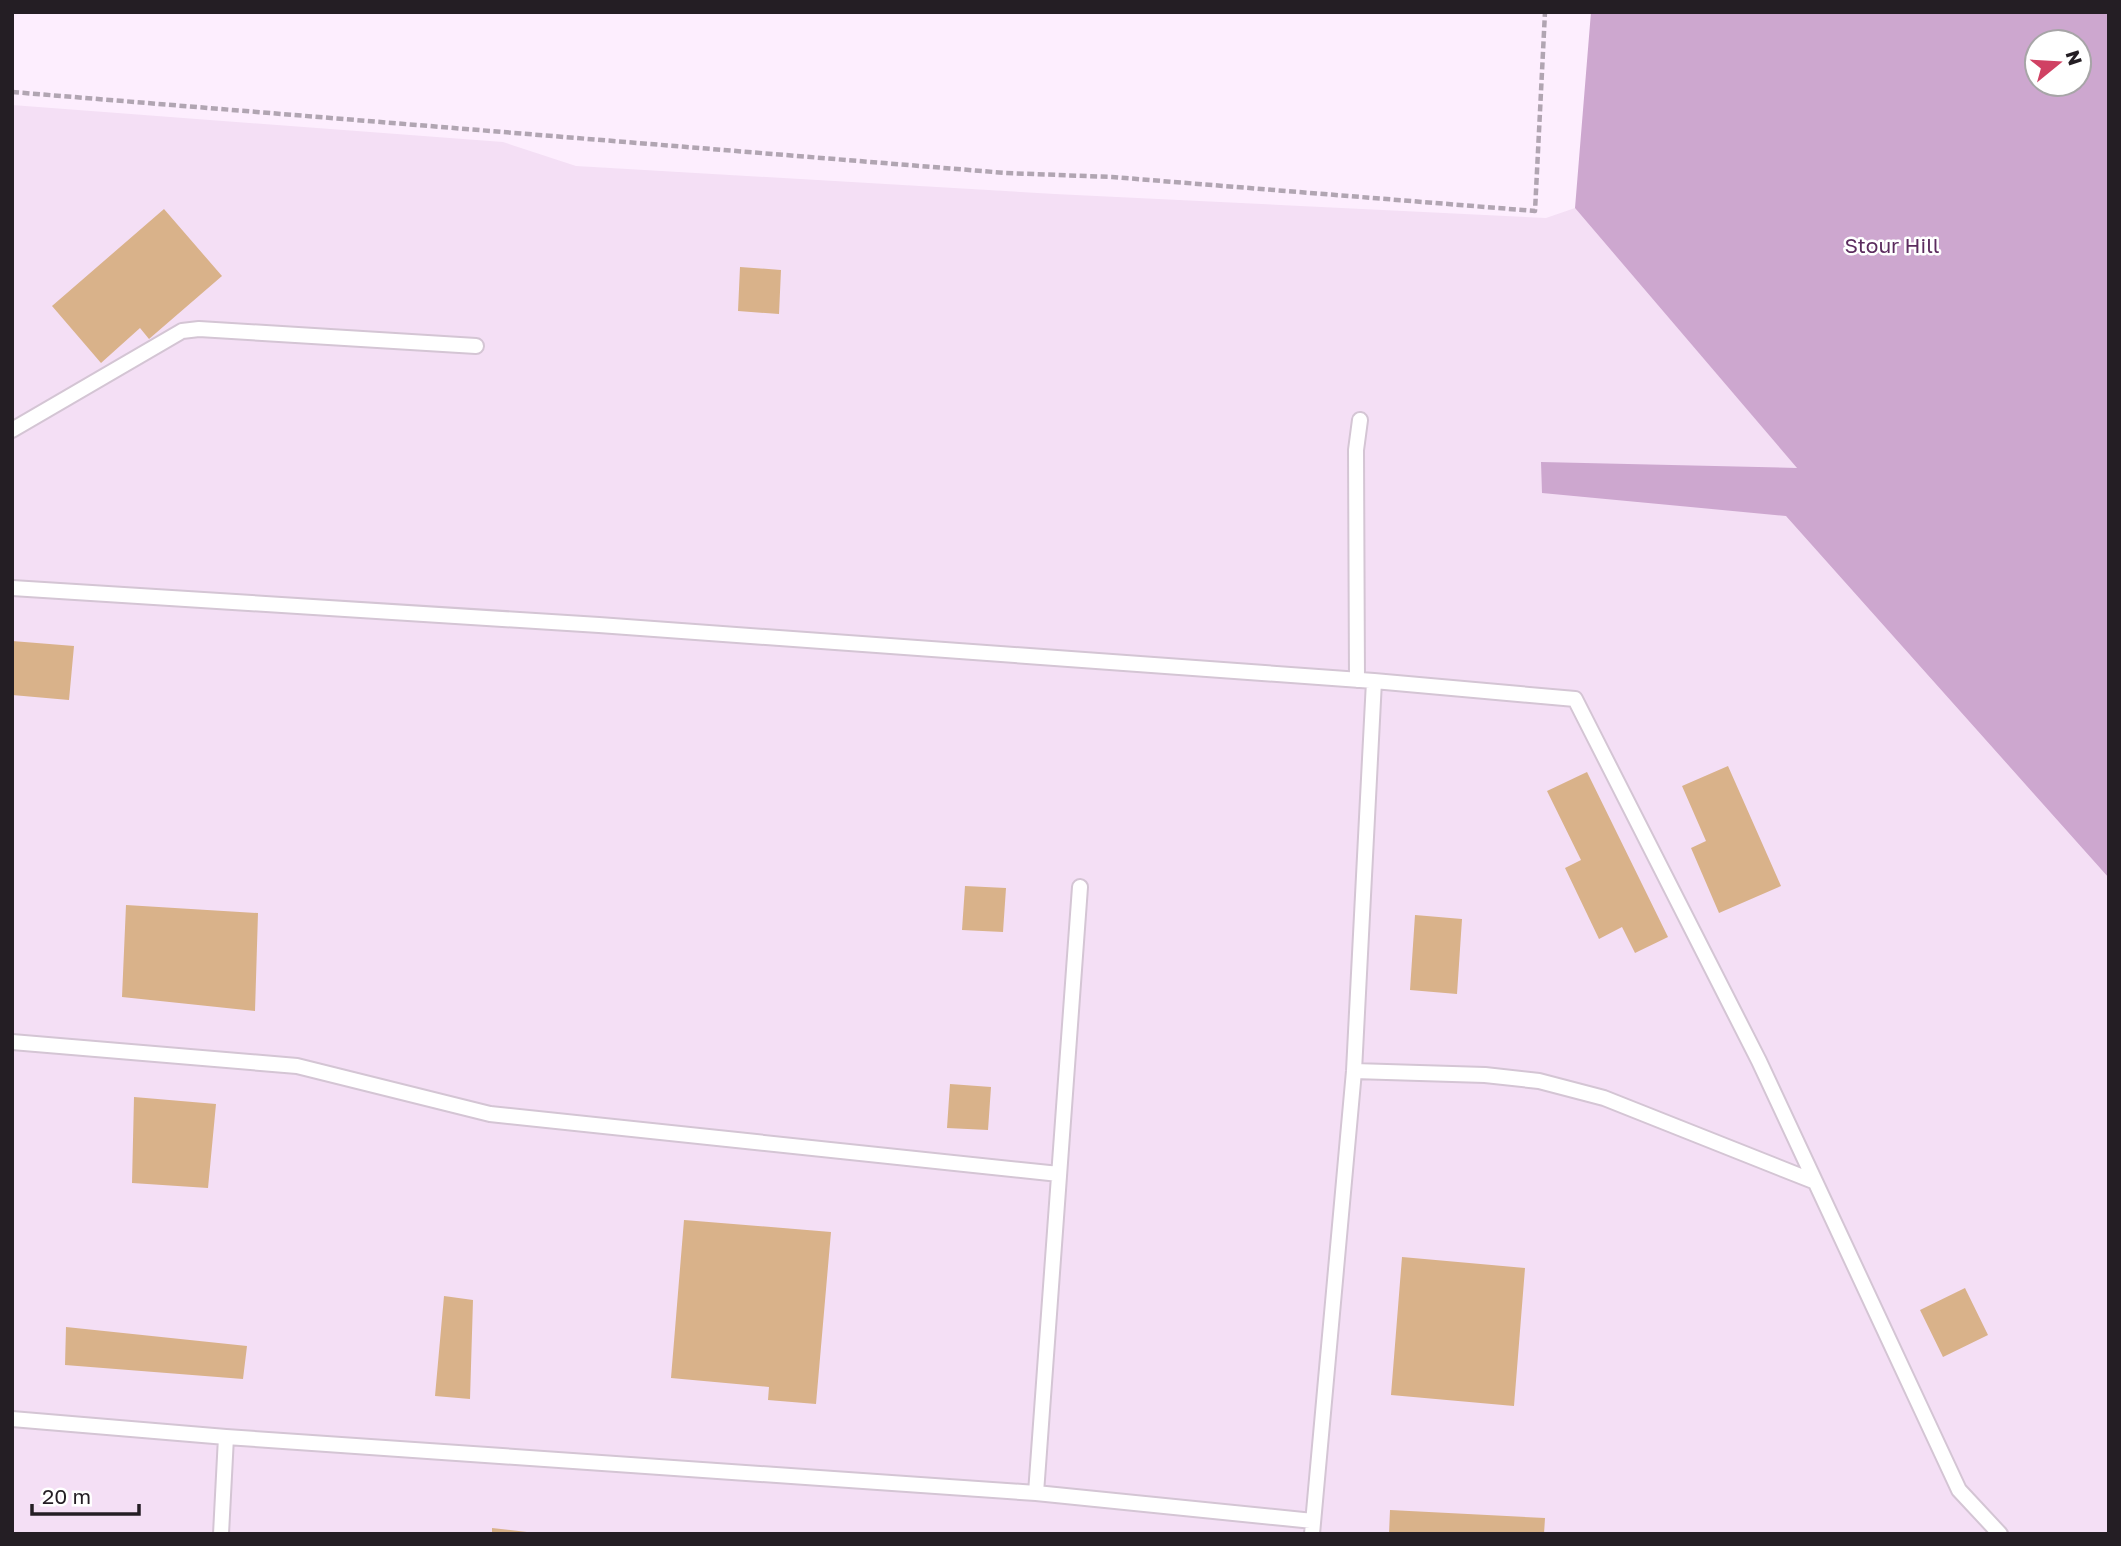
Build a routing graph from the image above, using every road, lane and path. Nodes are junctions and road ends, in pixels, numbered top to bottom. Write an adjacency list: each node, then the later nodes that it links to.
1 (1545, 12): 2 (path)
2 (12, 92)
3 (476, 346): 5 (lane)
4 (1360, 420): 7 (lane)
5 (12, 430)
6 (12, 588): 7 (lane)
7 (1357, 680): 8 (lane)
8 (1374, 681): 11 (lane); 13 (lane)
9 (1080, 887): 12 (lane)
10 (12, 1042): 12 (lane)
11 (1354, 1071): 13 (lane); 17 (lane)
12 (1059, 1174): 16 (lane)
13 (1813, 1181): 19 (lane)
14 (12, 1419): 15 (lane)
15 (226, 1437): 16 (lane); 18 (lane)
16 (1036, 1493): 17 (lane)
17 (1312, 1527)
18 (221, 1534)
19 (2000, 1534)

